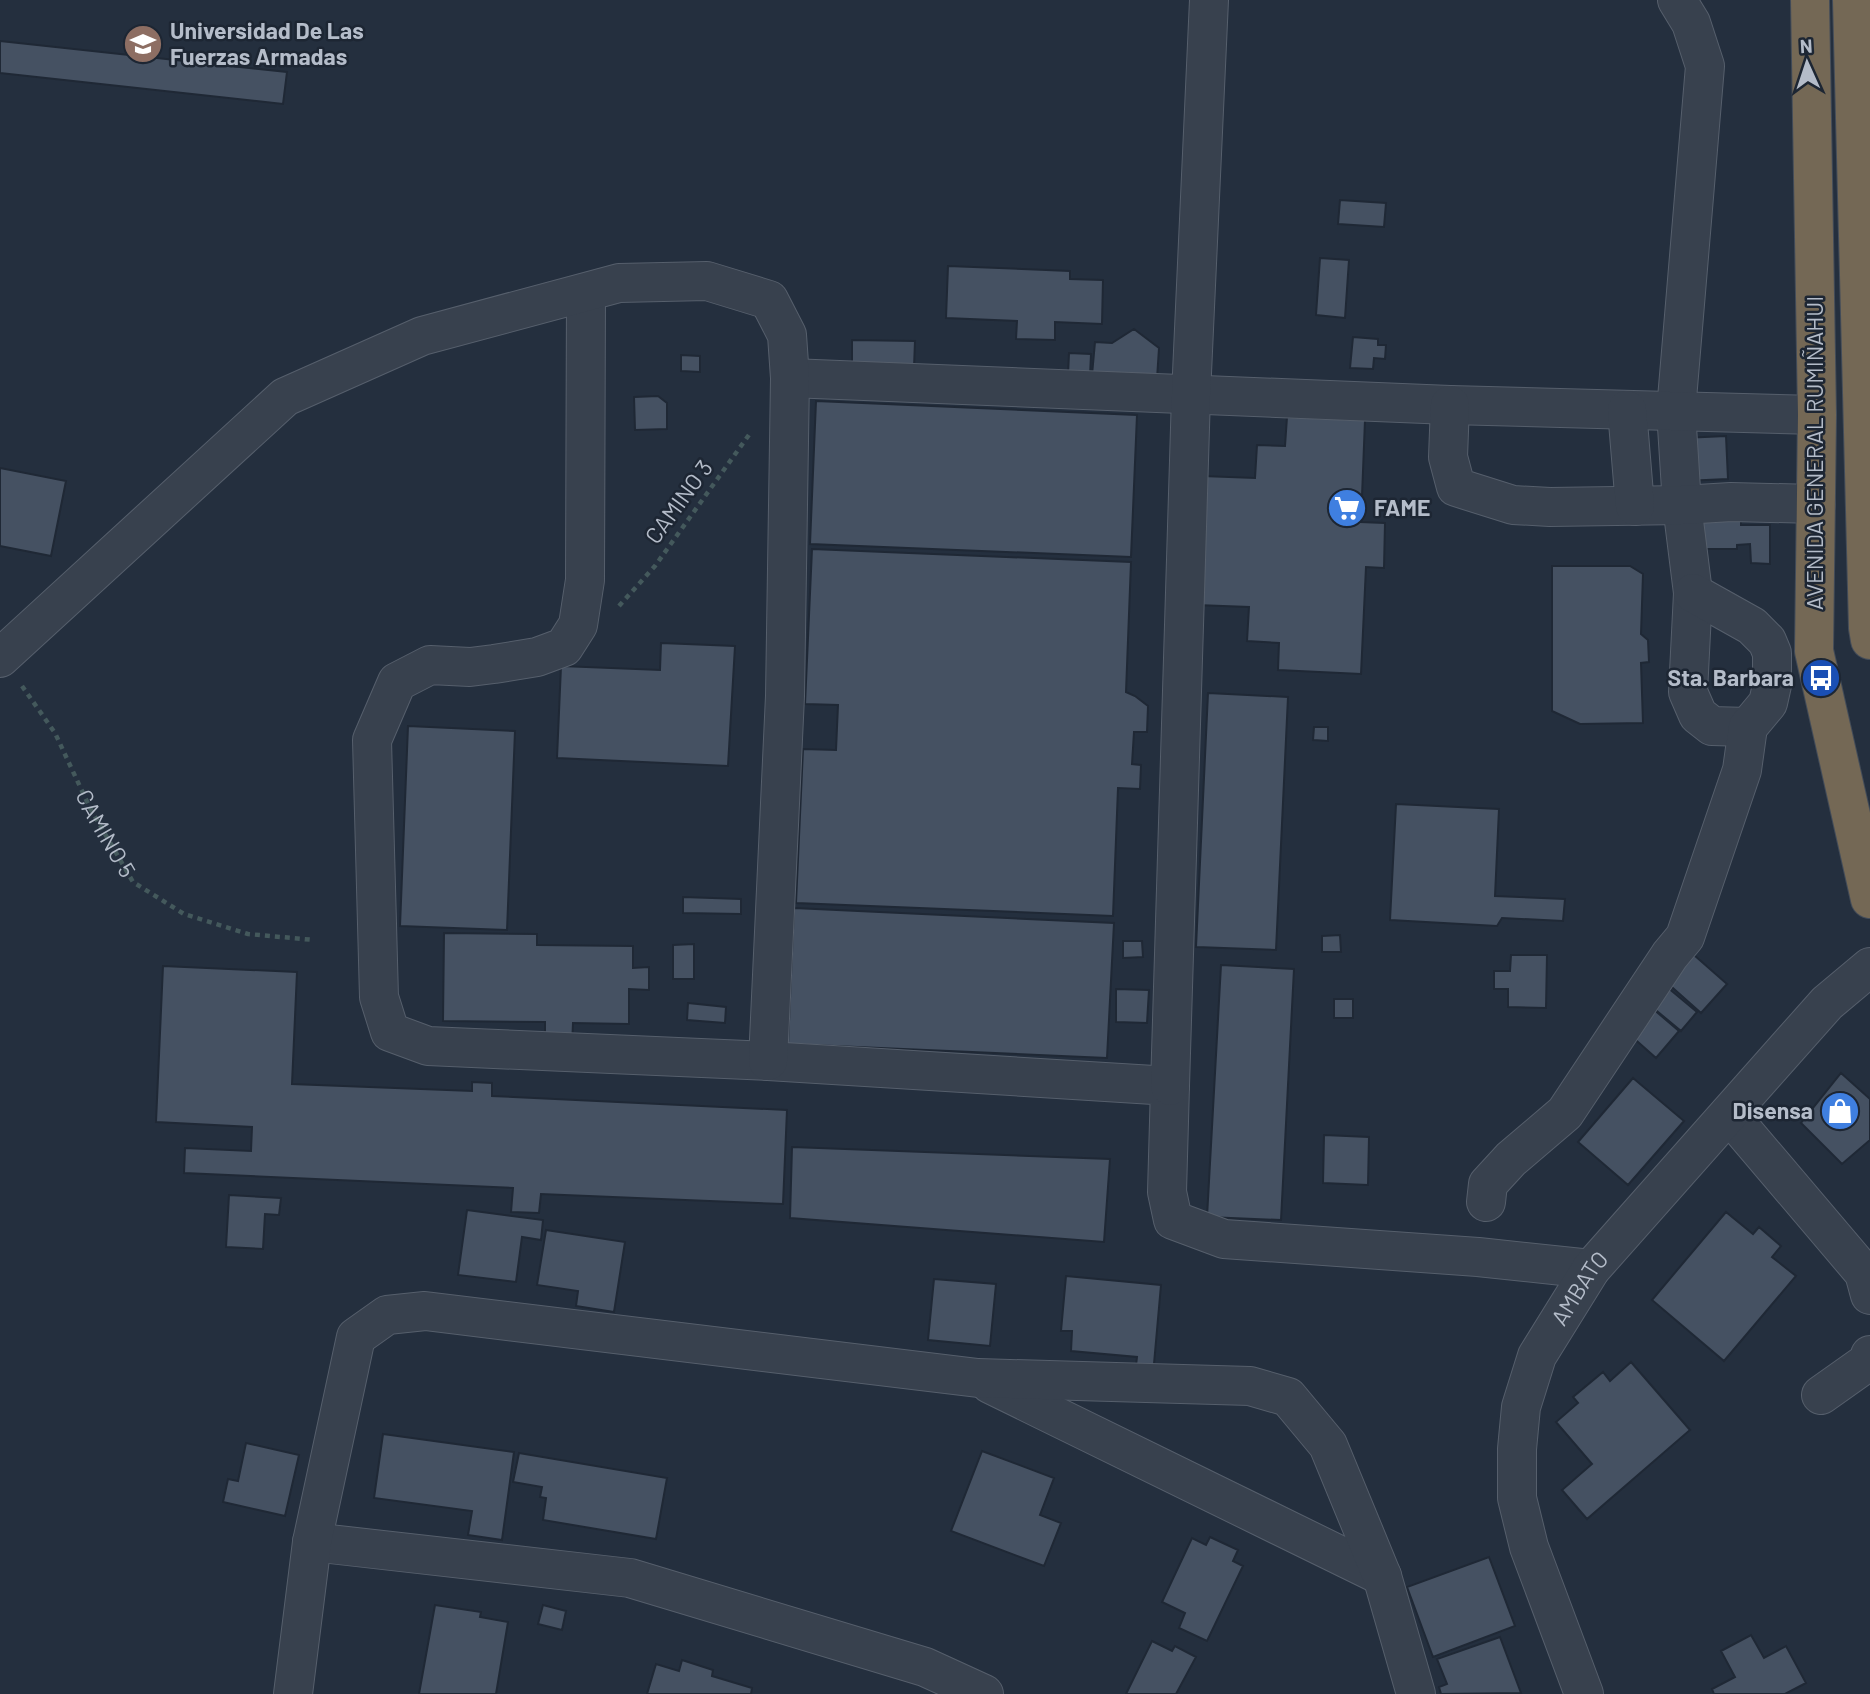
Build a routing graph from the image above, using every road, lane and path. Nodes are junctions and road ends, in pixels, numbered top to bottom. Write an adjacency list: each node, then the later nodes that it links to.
1 (1209, 0): 7 (street)
2 (1677, 0): 10 (street)
3 (1810, 0): 11 (highway, AVENIDA GENERAL RUMIÑAHUI)
4 (1852, 0): 18 (highway, AVENIDA GENERAL RUMIÑAHUI)
5 (586, 293): 6 (street); 17 (street); 19 (street)
6 (790, 378): 7 (street); 24 (street)
7 (1191, 395): 8 (street); 25 (street)
8 (1450, 405): 9 (street); 15 (street)
9 (1627, 410): 10 (street); 15 (street)
10 (1676, 411): 11 (street); 14 (street)
11 (1817, 415): 13 (highway, AVENIDA GENERAL RUMIÑAHUI)
12 (752, 430): 17 (path, CAMINO 3)
13 (1816, 504): 14 (street); 21 (highway, AVENIDA GENERAL RUMIÑAHUI)
14 (1682, 505): 15 (street); 16 (street)
15 (1635, 506)
16 (1693, 593): 20 (street); 20 (street)
17 (578, 625): 24 (street)
18 (1870, 640)
19 (1, 655): 22 (path, CAMINO 5)
20 (1748, 727): 27 (street)
21 (1870, 900)
22 (314, 940)
23 (1870, 967): 26 (street, AMBATO)
24 (768, 1061): 25 (street)
25 (1170, 1086): 28 (street)
26 (1729, 1114): 28 (street, AMBATO); 29 (street)
27 (1486, 1202)
28 (1591, 1269): 38 (street, AMBATO)
29 (1870, 1295)
30 (1870, 1355): 32 (street)
31 (978, 1378): 33 (street); 34 (street); 34 (street)
32 (1821, 1395)
33 (312, 1542): 35 (street); 36 (street)
34 (1382, 1576): 37 (street)
35 (293, 1694)
36 (984, 1694)
37 (1416, 1694)
38 (1584, 1694)

